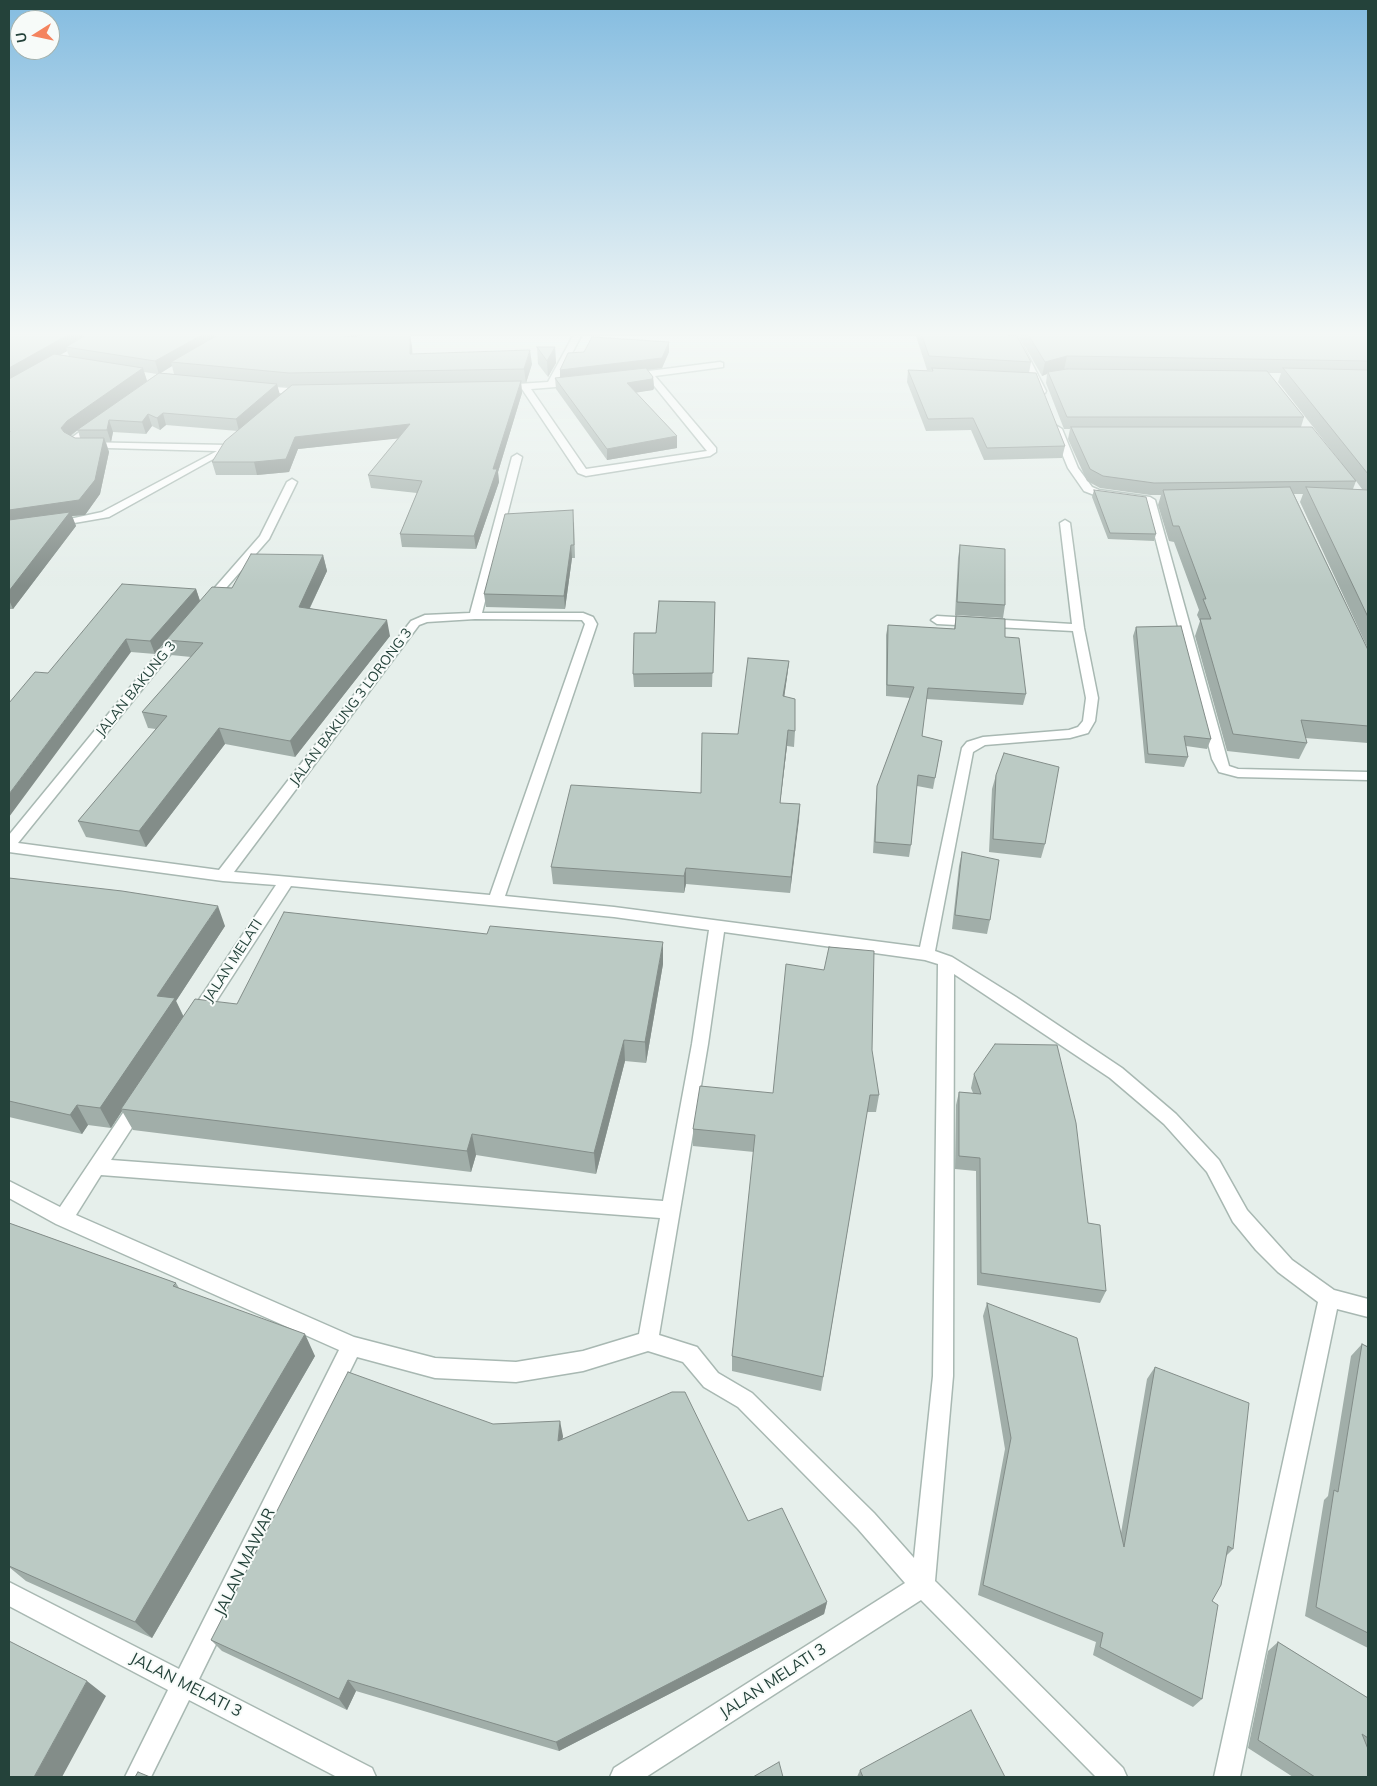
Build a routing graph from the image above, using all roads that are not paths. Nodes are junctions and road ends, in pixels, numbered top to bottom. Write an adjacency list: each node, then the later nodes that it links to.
1 (102, 419): 8 (street)
2 (547, 419): 3 (street)
3 (687, 419)
4 (1054, 419): 14 (street)
5 (517, 457): 10 (street)
6 (292, 482): 9 (street)
7 (1065, 523): 13 (street)
8 (45, 526)
9 (200, 612)
10 (475, 616): 16 (street, JALAN BAKUNG 3 LORONG 3); 18 (street, JALAN BAKUNG 3 LORONG 3)
11 (937, 620): 13 (street)
12 (188, 626): 15 (street, JALAN BAKUNG 3)
13 (1078, 628): 20 (street)
14 (1368, 776)
15 (9, 846): 16 (street)
16 (223, 876): 17 (street)
17 (287, 880): 18 (street); 22 (street, JALAN MELATI)
18 (496, 900): 19 (street)
19 (717, 926): 20 (street); 26 (street)
20 (927, 954): 21 (street)
21 (946, 961): 28 (street); 32 (street)
22 (186, 1032)
23 (149, 1088): 24 (street)
24 (96, 1167): 26 (street); 27 (street)
25 (9, 1189): 27 (street)
26 (671, 1210): 30 (street)
27 (62, 1218): 31 (street)
28 (1329, 1298): 29 (street); 39 (street)
29 (1368, 1308)
30 (648, 1342): 31 (street); 32 (street)
31 (352, 1346): 34 (street, JALAN MAWAR)
32 (922, 1585): 37 (street, JALAN MELATI 3); 38 (street)
33 (9, 1594): 34 (street, JALAN MELATI 3)
34 (184, 1684): 35 (street, JALAN MAWAR); 36 (street, JALAN MELATI 3)
35 (138, 1777)
36 (363, 1777)
37 (623, 1777)
38 (1114, 1777)
39 (1227, 1777)

